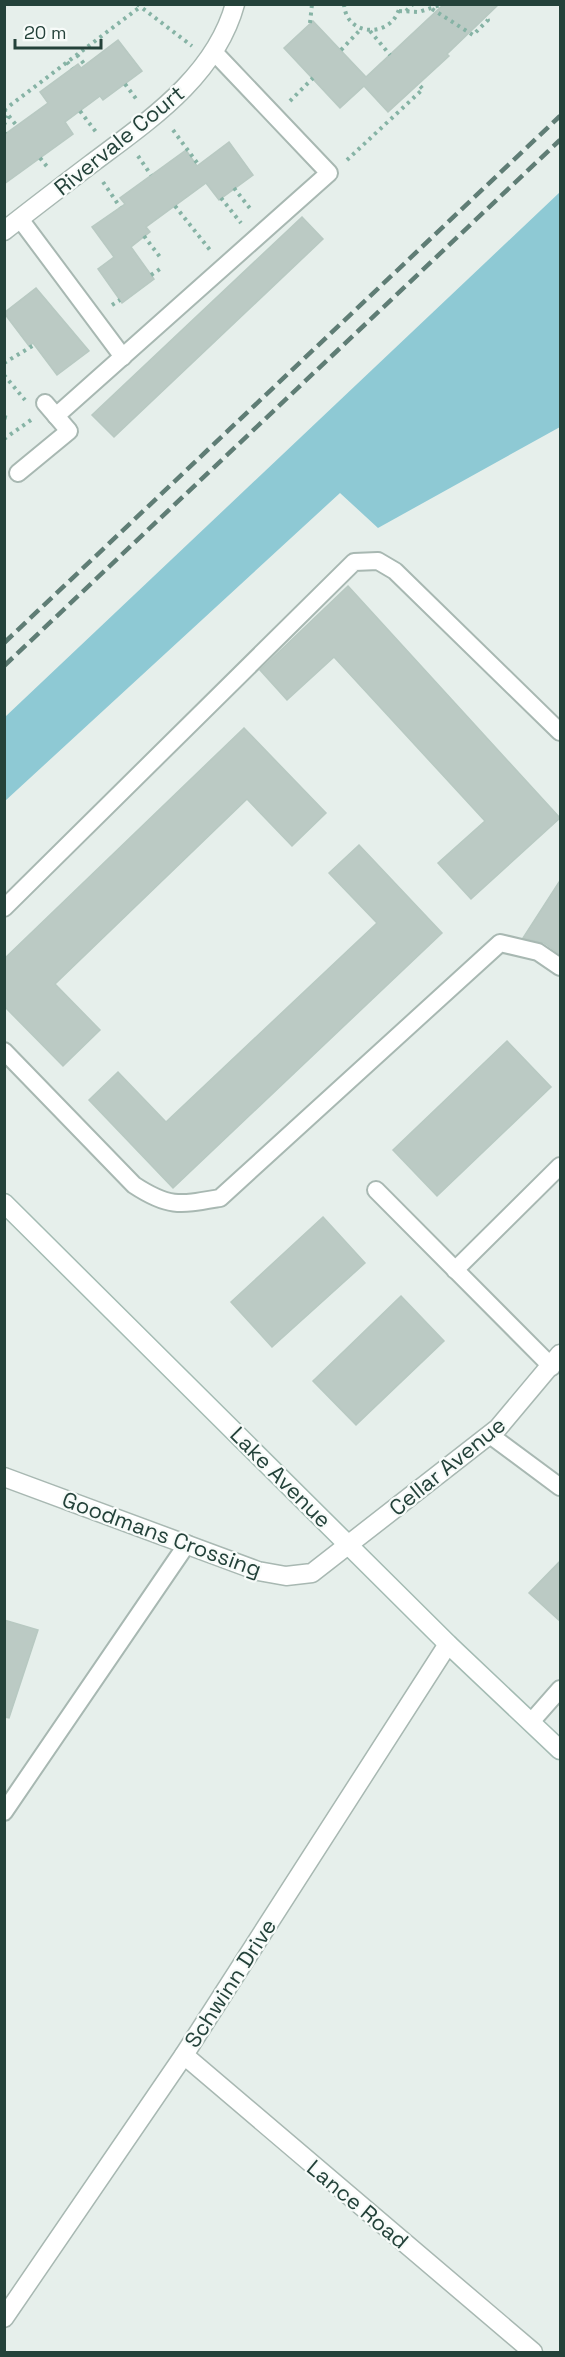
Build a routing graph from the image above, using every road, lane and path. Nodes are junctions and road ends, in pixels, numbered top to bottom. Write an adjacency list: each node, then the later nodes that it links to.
1 (235, 4): 18 (street, Rivervale Court)
2 (312, 4): 12 (path)
3 (344, 4): 13 (path)
4 (400, 4): 9 (path)
5 (413, 4): 10 (path)
6 (443, 4): 8 (path)
7 (139, 6): 16 (path); 18 (path)
8 (432, 9): 10 (path); 11 (path)
9 (399, 11): 10 (path); 14 (path)
10 (406, 11)
11 (486, 17)
12 (310, 23)
13 (362, 29): 14 (path); 15 (path)
14 (370, 31): 17 (path)
15 (341, 50)
16 (77, 55): 19 (path); 20 (path)
17 (390, 55)
18 (211, 56): 25 (street, Rivervale Court); 27 (lane)
19 (67, 62): 21 (path); 24 (path)
20 (85, 65)
21 (72, 68)
22 (313, 78): 27 (path)
23 (418, 84): 32 (path)
24 (4, 110): 26 (path)
25 (160, 112): 30 (street, Rivervale Court); 31 (path)
26 (8, 116): 28 (path); 29 (path)
27 (274, 116): 32 (lane)
28 (4, 124)
29 (17, 126)
30 (91, 164): 36 (path); 37 (street, Rivervale Court)
31 (198, 164)
32 (329, 173): 39 (lane)
33 (234, 188): 39 (path)
34 (221, 198): 39 (path)
35 (175, 206): 42 (path)
36 (120, 207)
37 (20, 219): 38 (street, Rivervale Court); 46 (lane)
38 (4, 231)
39 (260, 234): 42 (lane)
40 (144, 236): 41 (path)
41 (160, 257)
42 (223, 267): 46 (lane)
43 (160, 269): 44 (path)
44 (151, 275)
45 (34, 345): 47 (path)
46 (123, 357): 50 (lane)
47 (4, 363)
48 (4, 375): 49 (path)
49 (28, 404)
50 (50, 409): 51 (path); 52 (lane)
51 (4, 439)
52 (18, 473)
53 (561, 732): 54 (lane)
54 (4, 908)
55 (561, 967): 56 (lane)
56 (4, 1051)
57 (561, 1166): 60 (lane)
58 (376, 1190): 60 (lane)
59 (4, 1203): 66 (street, Lake Avenue)
60 (455, 1270): 61 (lane)
61 (556, 1361): 62 (street, Cellar Avenue)
62 (490, 1435): 64 (lane); 66 (street, Cellar Avenue)
63 (4, 1477): 65 (street, Goodmans Crossing)
64 (561, 1487)
65 (187, 1544): 66 (street, Goodmans Crossing); 71 (lane)
66 (350, 1545): 67 (street, Lake Avenue)
67 (448, 1644): 69 (street, Lake Avenue); 72 (street, Schwinn Drive)
68 (561, 1689): 69 (lane)
69 (531, 1722): 70 (street, Lake Avenue)
70 (561, 1750)
71 (4, 1812)
72 (184, 2055): 73 (street, Schwinn Drive); 74 (street, Lance Road)
73 (4, 2318)
74 (530, 2352)

